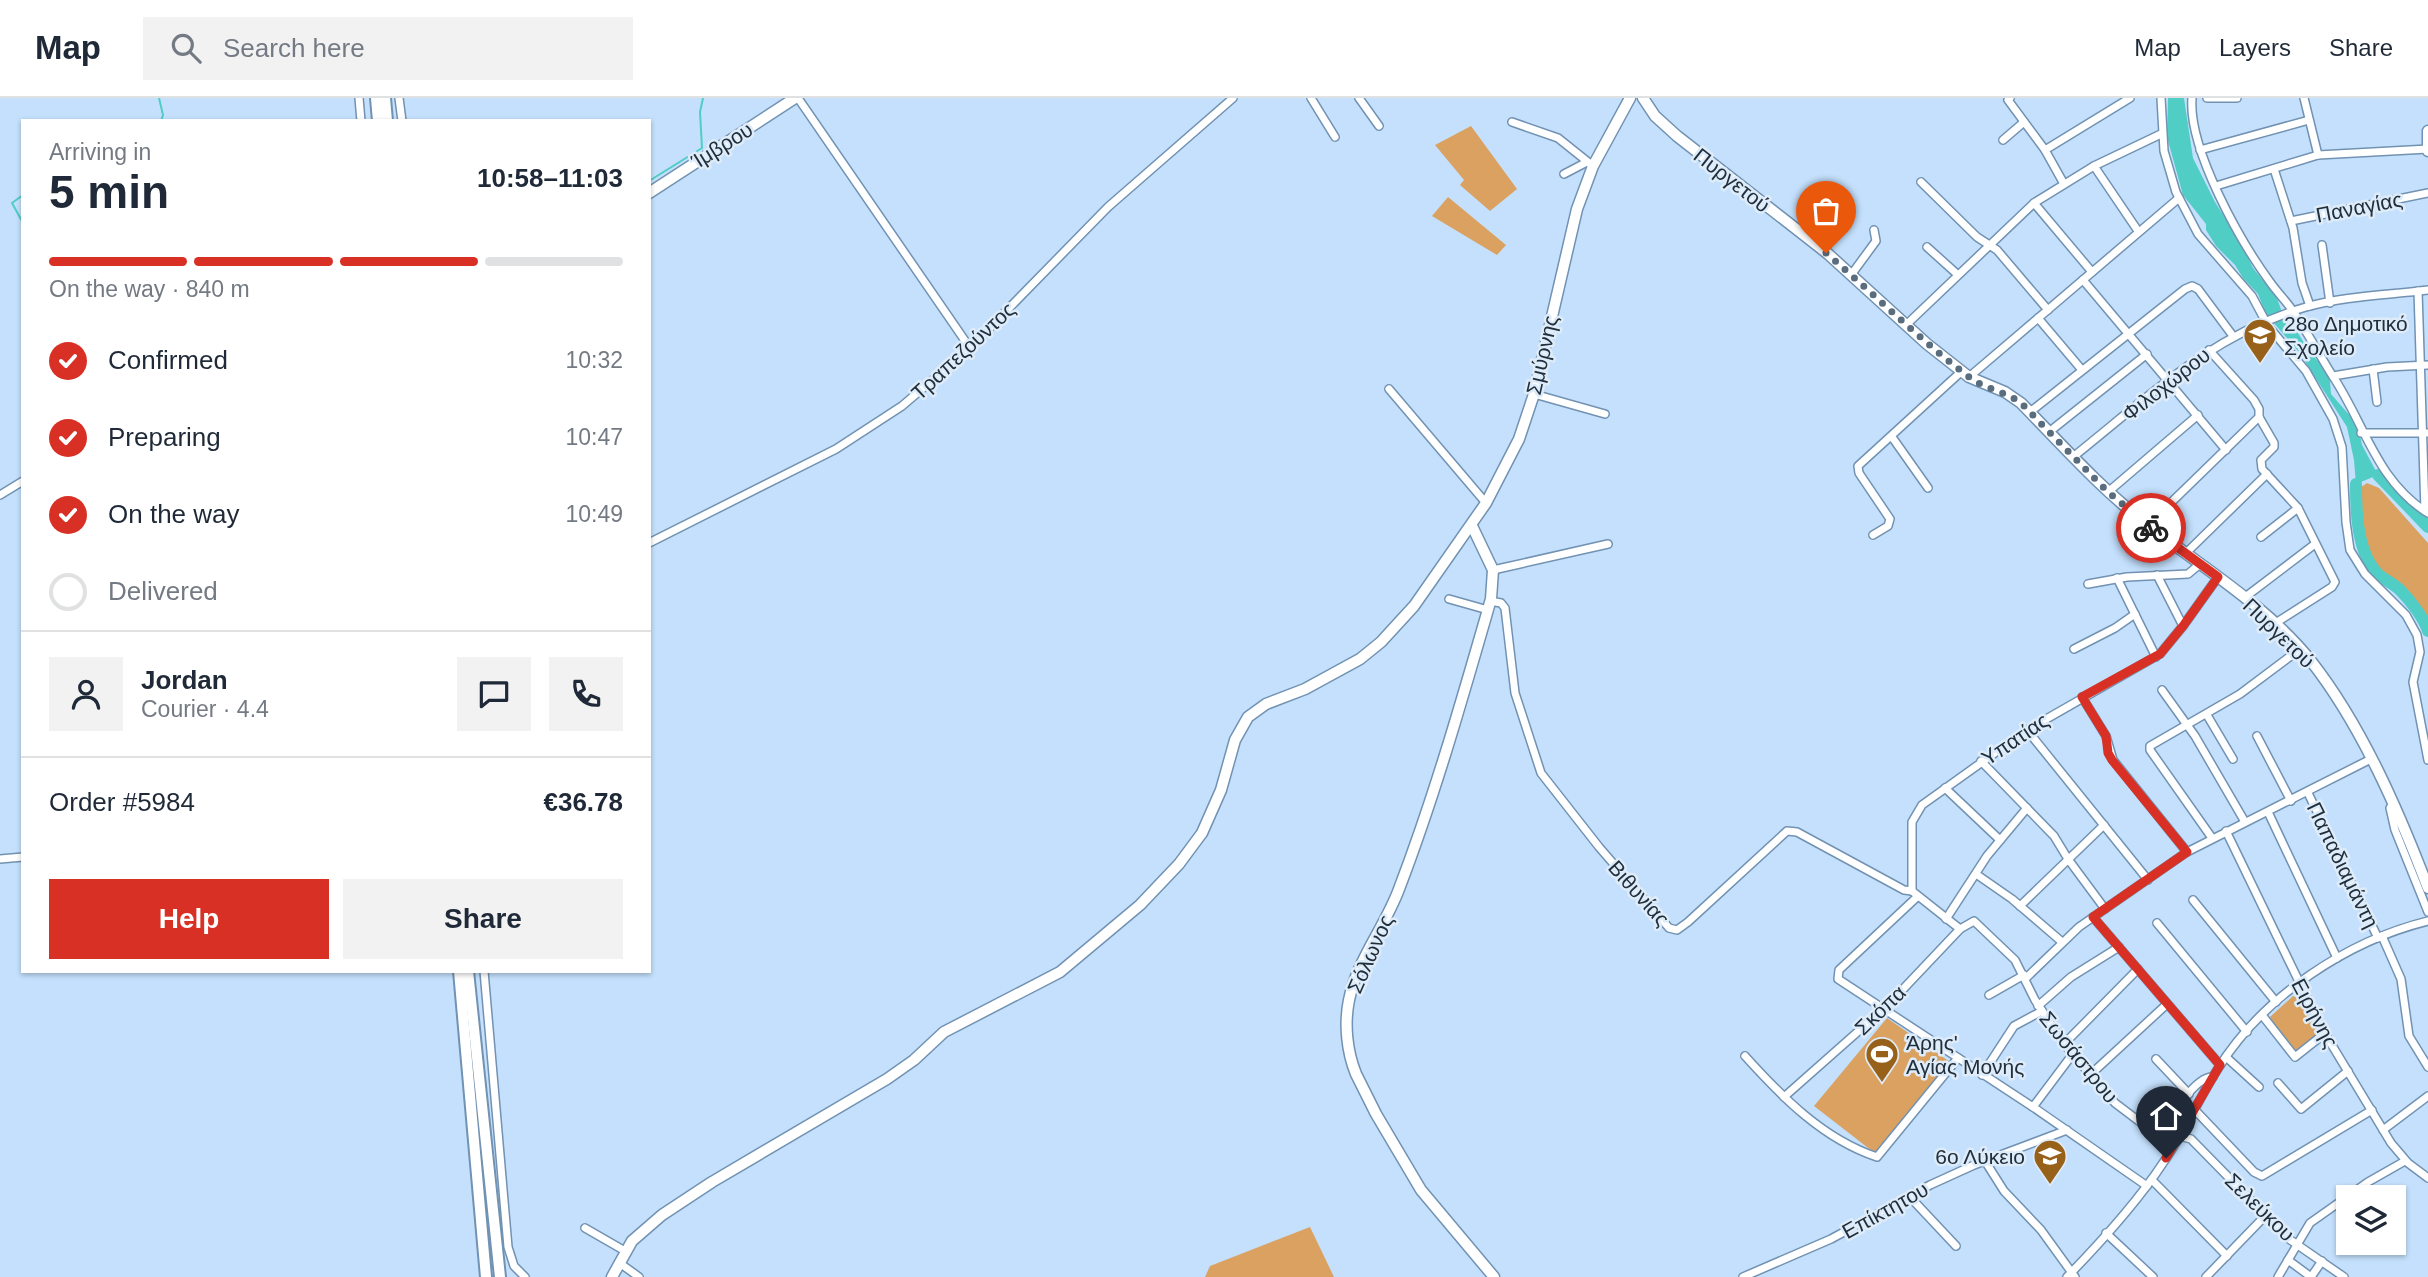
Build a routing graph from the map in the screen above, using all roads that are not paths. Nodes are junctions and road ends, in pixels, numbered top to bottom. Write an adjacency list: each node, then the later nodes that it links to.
1 (359, 98): 18 (street)
2 (376, 98): 19 (main road)
3 (385, 98): 20 (main road)
4 (399, 98): 21 (street)
5 (797, 98): 41 (street, Ίμβρου); 66 (street)
6 (1233, 98): 66 (street, Τραπεζούντος)
7 (1311, 98): 28 (street)
8 (1359, 98): 25 (street)
9 (1630, 98): 34 (street, Σμύρνης)
10 (1643, 98): 53 (street, Πυργετού)
11 (2010, 98): 24 (street)
12 (2130, 98): 30 (street)
13 (2161, 98): 27 (street)
14 (2192, 98): 31 (street)
15 (2207, 98): 16 (street)
16 (2236, 98)
17 (2304, 98): 22 (street)
18 (361, 119)
19 (378, 119)
20 (387, 119)
21 (402, 119)
22 (2309, 120): 31 (street); 33 (street)
23 (1512, 122): 34 (street)
24 (2024, 122): 29 (street); 30 (street)
25 (1379, 126)
26 (2428, 133): 32 (street)
27 (2161, 134): 35 (street); 43 (street)
28 (1335, 137)
29 (2003, 140)
30 (2045, 150): 39 (street)
31 (2200, 150): 40 (street)
32 (2428, 150): 33 (street)
33 (2318, 155): 36 (street)
34 (1590, 164): 37 (street); 76 (street, Σμύρνης)
35 (2094, 166): 39 (street); 47 (street)
36 (2274, 169): 40 (street); 45 (street)
37 (1564, 174)
38 (1921, 182): 48 (street)
39 (2064, 184): 44 (street)
40 (2216, 186): 60 (street)
41 (651, 191)
42 (2428, 193): 45 (street, Παναγίας)
43 (2179, 198): 47 (street); 62 (street)
44 (2034, 203): 48 (street); 51 (street)
45 (2291, 220): 58 (street)
46 (1874, 230): 53 (street)
47 (2138, 231): 51 (street)
48 (1990, 245): 52 (street); 59 (street)
49 (2322, 245): 57 (street)
50 (1927, 247): 52 (street)
51 (2092, 272): 54 (street)
52 (1957, 274): 63 (street)
53 (1851, 275): 63 (street, Πυργετού)
54 (2083, 280): 59 (street); 64 (street)
55 (2428, 289): 56 (street, Φιλοχώρου)
56 (2418, 291): 57 (street, Φιλοχώρου); 69 (street)
57 (2330, 303): 58 (street, Φιλοχώρου)
58 (2310, 306): 60 (street, Φιλοχώρου)
59 (2048, 310): 61 (street)
60 (2293, 311): 62 (street, Φιλοχώρου); 73 (street)
61 (2038, 318): 71 (street); 72 (street)
62 (2265, 322): 65 (street, Φιλοχώρου); 127 (street)
63 (1906, 325): 72 (street, Πυργετού)
64 (2130, 333): 65 (street); 68 (street); 71 (street)
65 (2233, 336): 67 (street, Φιλοχώρου)
66 (970, 348): 100 (street, Τραπεζούντος)
67 (2209, 350): 74 (street, Φιλοχώρου); 81 (street)
68 (2147, 354): 74 (street); 82 (street)
69 (2424, 365): 70 (street); 84 (street)
70 (2373, 369): 73 (street); 77 (street)
71 (2082, 370): 78 (street)
72 (1966, 374): 78 (street, Πυργετού); 85 (street)
73 (2333, 376): 83 (street)
74 (2169, 380): 80 (street); 87 (street, Φιλοχώρου)
75 (1389, 389): 93 (street)
76 (1534, 394): 79 (street); 93 (street, Σμύρνης)
77 (2377, 402)
78 (2030, 412): 82 (street, Πυργετού)
79 (1605, 414)
80 (2198, 415): 86 (street); 91 (street)
81 (2259, 417): 86 (street); 88 (street)
82 (2049, 432): 87 (street, Πυργετού)
83 (2361, 433): 84 (street); 95 (street)
84 (2426, 433): 95 (street)
85 (1892, 436): 90 (street); 98 (street)
86 (2225, 450): 96 (street)
87 (2073, 457): 91 (street, Πυργετού)
88 (2267, 474): 94 (street); 103 (street)
89 (21, 482): 92 (street)
90 (1928, 488)
91 (2108, 492): 96 (street, Πυργετού)
92 (0, 495)
93 (1486, 503): 97 (street, Σμύρνης)
94 (2298, 508): 99 (street); 102 (street)
95 (2427, 512)
96 (2148, 525): 103 (street, Πυργετού)
97 (1472, 526): 105 (street); 212 (street, Σμύρνης)
98 (1873, 535)
99 (2261, 537)
100 (651, 542)
101 (1608, 544): 105 (street)
102 (2315, 544): 110 (street); 114 (street)
103 (2186, 553): 104 (street, Πυργετού)
104 (2200, 564): 106 (street); 107 (street, Πυργετού)
105 (1493, 570): 112 (street, Σόλωνος)
106 (2157, 575): 108 (street); 115 (street)
107 (2218, 577): 110 (street, Πυργετού); 115 (street, Υπατίας)
108 (2117, 578): 109 (street); 113 (street)
109 (2088, 584)
110 (2244, 598): 114 (street, Πυργετού)
111 (1449, 599): 112 (street)
112 (1489, 606): 147 (street, Βιθυνίας); 223 (street, Σόλωνος)
113 (2135, 614): 116 (street); 118 (street)
114 (2274, 624): 117 (street, Πυργετού)
115 (2183, 626): 118 (street, Υπατίας)
116 (2074, 649)
117 (2300, 649): 121 (street); 126 (street, Πυργετού)
118 (2155, 657): 120 (street, Υπατίας)
119 (2162, 690): 122 (street)
120 (2082, 697): 123 (street, Υπατίας); 140 (street)
121 (2207, 715): 122 (street); 125 (street)
122 (2188, 726): 135 (street); 138 (street)
123 (2027, 730): 128 (street, Υπατίας); 136 (street)
124 (2257, 736): 131 (street)
125 (2233, 758)
126 (2371, 760): 130 (street); 132 (street, Πυργετού)
127 (2428, 760)
128 (1982, 761): 129 (street, Υπατίας); 133 (street)
129 (1945, 788): 139 (street); 147 (street, Υπατίας)
130 (2308, 793): 131 (street); 158 (street, Παπαδιαμάντη)
131 (2291, 801): 134 (street)
132 (2393, 803): 146 (street, Πυργετού); 151 (street, Πυργετού)
133 (2027, 808): 139 (street); 143 (street)
134 (2268, 812): 135 (street); 161 (street)
135 (2245, 822): 137 (street)
136 (2104, 825): 143 (street); 145 (street)
137 (2226, 831): 138 (street); 167 (street, Ειρήνης)
138 (2212, 838): 140 (street)
139 (2000, 840): 144 (street)
140 (2187, 852): 145 (street)
141 (21, 856): 142 (street)
142 (0, 859)
143 (2068, 859): 149 (street); 150 (street)
144 (1976, 874): 149 (street); 153 (street)
145 (2148, 880): 150 (street)
146 (2428, 888)
147 (1914, 894): 153 (street); 172 (street)
148 (2193, 900): 169 (street)
149 (2020, 906): 159 (street)
150 (2105, 909): 152 (street)
151 (2428, 912)
152 (2093, 917): 159 (street); 160 (street)
153 (1946, 919): 157 (street)
154 (1973, 921): 157 (street, Σκόπα); 166 (street, Σωσάστρου)
155 (2428, 921): 158 (street)
156 (2157, 923): 174 (street)
157 (1960, 929): 172 (street, Σκόπα)
158 (2380, 937): 161 (street); 183 (street, Παπαδιαμάντη)
159 (2062, 942): 166 (street)
160 (2119, 947): 162 (street); 171 (street)
161 (2337, 958): 167 (street)
162 (2138, 970): 170 (street); 176 (street)
163 (459, 973): 217 (main road)
164 (468, 973): 219 (main road)
165 (484, 973): 220 (street)
166 (2025, 977): 168 (street); 171 (street, Σωσάστρου)
167 (2299, 985): 169 (street); 175 (street, Ειρήνης)
168 (1989, 995)
169 (2276, 1002): 173 (street)
170 (2167, 1004): 182 (street); 186 (street)
171 (2040, 1008): 176 (street, Σωσάστρου); 185 (street)
172 (1885, 1009): 180 (street); 193 (street, Σκόπα)
173 (2262, 1015): 174 (street); 175 (street)
174 (2247, 1032): 179 (street)
175 (2324, 1034): 184 (street, Ειρήνης)
176 (2064, 1044): 177 (street, Σωσάστρου)
177 (2072, 1055): 186 (street, Σωσάστρου); 194 (street)
178 (1745, 1056): 193 (street)
179 (2226, 1057): 182 (street); 189 (street)
180 (1958, 1058): 185 (street); 193 (street)
181 (2156, 1059): 190 (street)
182 (2220, 1065): 187 (street)
183 (2428, 1067)
184 (2348, 1071): 188 (street); 197 (street, Ειρήνης)
185 (1982, 1074): 194 (street)
186 (2090, 1074): 200 (street, Σωσάστρου)
187 (2213, 1077): 190 (street); 196 (street)
188 (2278, 1083)
189 (2259, 1087)
190 (2189, 1094): 195 (street)
191 (2161, 1096): 195 (street)
192 (2428, 1096): 199 (street)
193 (1784, 1097)
194 (2033, 1107): 198 (street)
195 (2178, 1108): 200 (street)
196 (2194, 1109): 197 (street); 201 (street)
197 (2372, 1111): 199 (street, Ειρήνης)
198 (2067, 1130): 202 (street, Επίκτητου); 205 (street)
199 (2383, 1130): 203 (street, Ειρήνης)
200 (2162, 1133): 201 (street, Σωσάστρου)
201 (2180, 1134): 205 (street); 207 (street, Σελεύκου)
202 (1984, 1161): 206 (street, Επίκτητου); 218 (street)
203 (2405, 1161): 204 (street, Ειρήνης); 210 (street)
204 (2428, 1178)
205 (2149, 1183): 209 (street); 213 (street)
206 (1910, 1197): 211 (street); 224 (street, Επίκτητου)
207 (2266, 1215): 210 (street, Σελεύκου); 213 (street)
208 (585, 1228): 212 (street)
209 (2106, 1233): 218 (street); 225 (street)
210 (2297, 1244): 214 (street); 215 (street, Σελεύκου)
211 (1956, 1246)
212 (625, 1251): 216 (street)
213 (2227, 1256): 226 (street)
214 (2288, 1260): 227 (street); 228 (street)
215 (2322, 1261): 228 (street); 229 (street, Σελεύκου)
216 (621, 1264): 221 (street); 222 (street)
217 (486, 1274)
218 (2071, 1276)
219 (500, 1277)
220 (525, 1277)
221 (612, 1277)
222 (639, 1277)
223 (1494, 1277)
224 (1743, 1277)
225 (2153, 1277)
226 (2206, 1277)
227 (2278, 1277)
228 (2311, 1277)
229 (2344, 1277)

